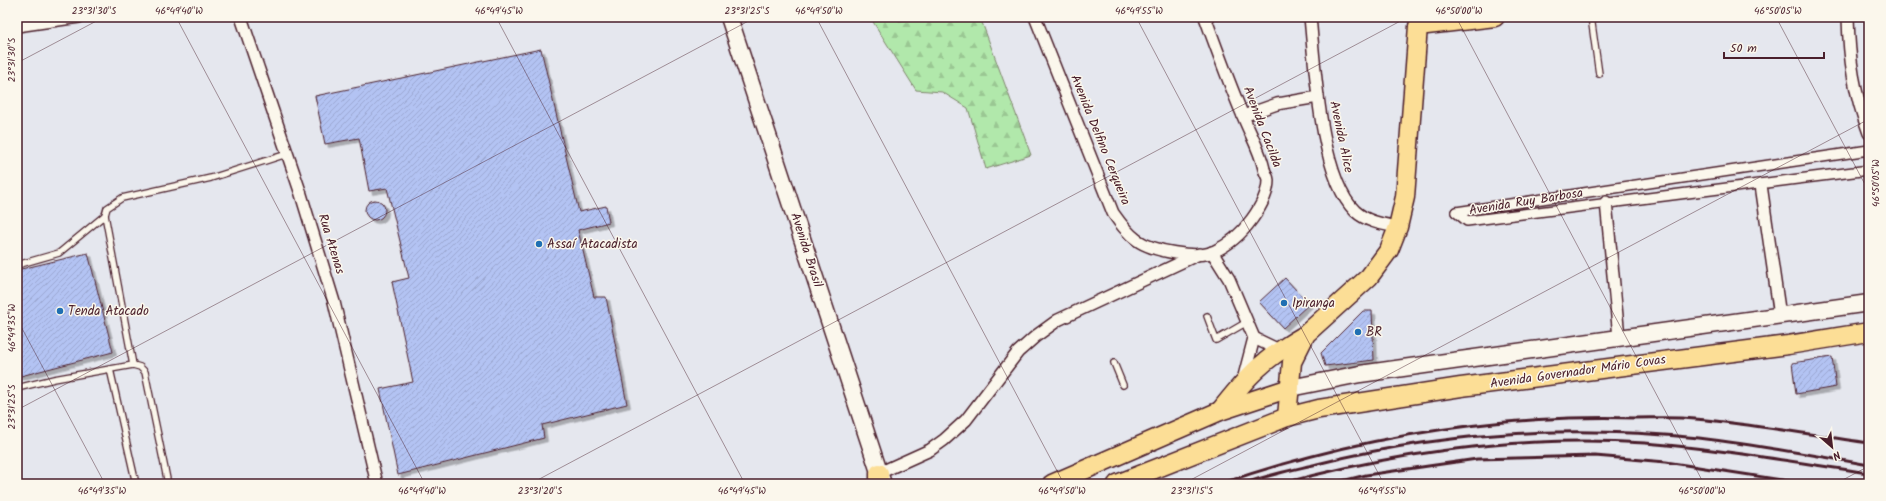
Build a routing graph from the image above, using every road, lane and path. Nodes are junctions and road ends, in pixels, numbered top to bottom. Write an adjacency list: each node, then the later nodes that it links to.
1 (79, 17): 11 (street)
2 (241, 17): 17 (street, Rua Atenas)
3 (729, 17): 44 (main road, Avenida Brasil)
4 (1035, 17): 24 (street, Avenida Delfino Cerqueira)
5 (1205, 17): 14 (street, Avenida Cacilda)
6 (1310, 17): 13 (street, Avenida Alice)
7 (1494, 17): 10 (main road)
8 (1590, 17): 12 (lane)
9 (1848, 17): 15 (street)
10 (1419, 21): 22 (main road)
11 (17, 26)
12 (1599, 74)
13 (1318, 97): 14 (street); 22 (street, Avenida Alice)
14 (1243, 116): 23 (street, Avenida Cacilda)
15 (1869, 133)
16 (1869, 150): 20 (street, Avenida Ruy Barbosa)
17 (287, 154): 21 (lane); 47 (street, Rua Atenas)
18 (1869, 170): 19 (street, Avenida Ruy Barbosa)
19 (1761, 185): 20 (street, Avenida Ruy Barbosa); 28 (street)
20 (1606, 202): 32 (street)
21 (105, 215): 25 (lane); 36 (lane)
22 (1398, 227): 31 (main road)
23 (1212, 252): 24 (street, Avenida Delfino Cerqueira); 29 (street)
24 (1200, 254): 44 (street)
25 (17, 265)
26 (1869, 303): 28 (main road)
27 (1207, 316): 29 (lane)
28 (1780, 316): 32 (main road)
29 (1247, 322): 33 (street)
30 (1869, 332): 43 (main road, Avenida Governador Mário Covas)
31 (1306, 334): 34 (main road); 41 (main road)
32 (1619, 337): 41 (main road)
33 (1254, 338): 34 (street); 38 (street)
34 (1279, 350): 38 (main road)
35 (1114, 363): 39 (lane)
36 (133, 365): 37 (lane); 46 (lane)
37 (110, 369): 40 (lane); 45 (lane)
38 (1242, 382): 42 (main road)
39 (1123, 385)
40 (17, 388)
41 (1290, 388): 42 (main road); 43 (main road)
42 (1220, 411): 48 (main road)
43 (1287, 417): 49 (main road, Avenida Governador Mário Covas)
44 (880, 480)
45 (136, 484)
46 (168, 484)
47 (377, 484)
48 (1052, 484)
49 (1117, 484)

